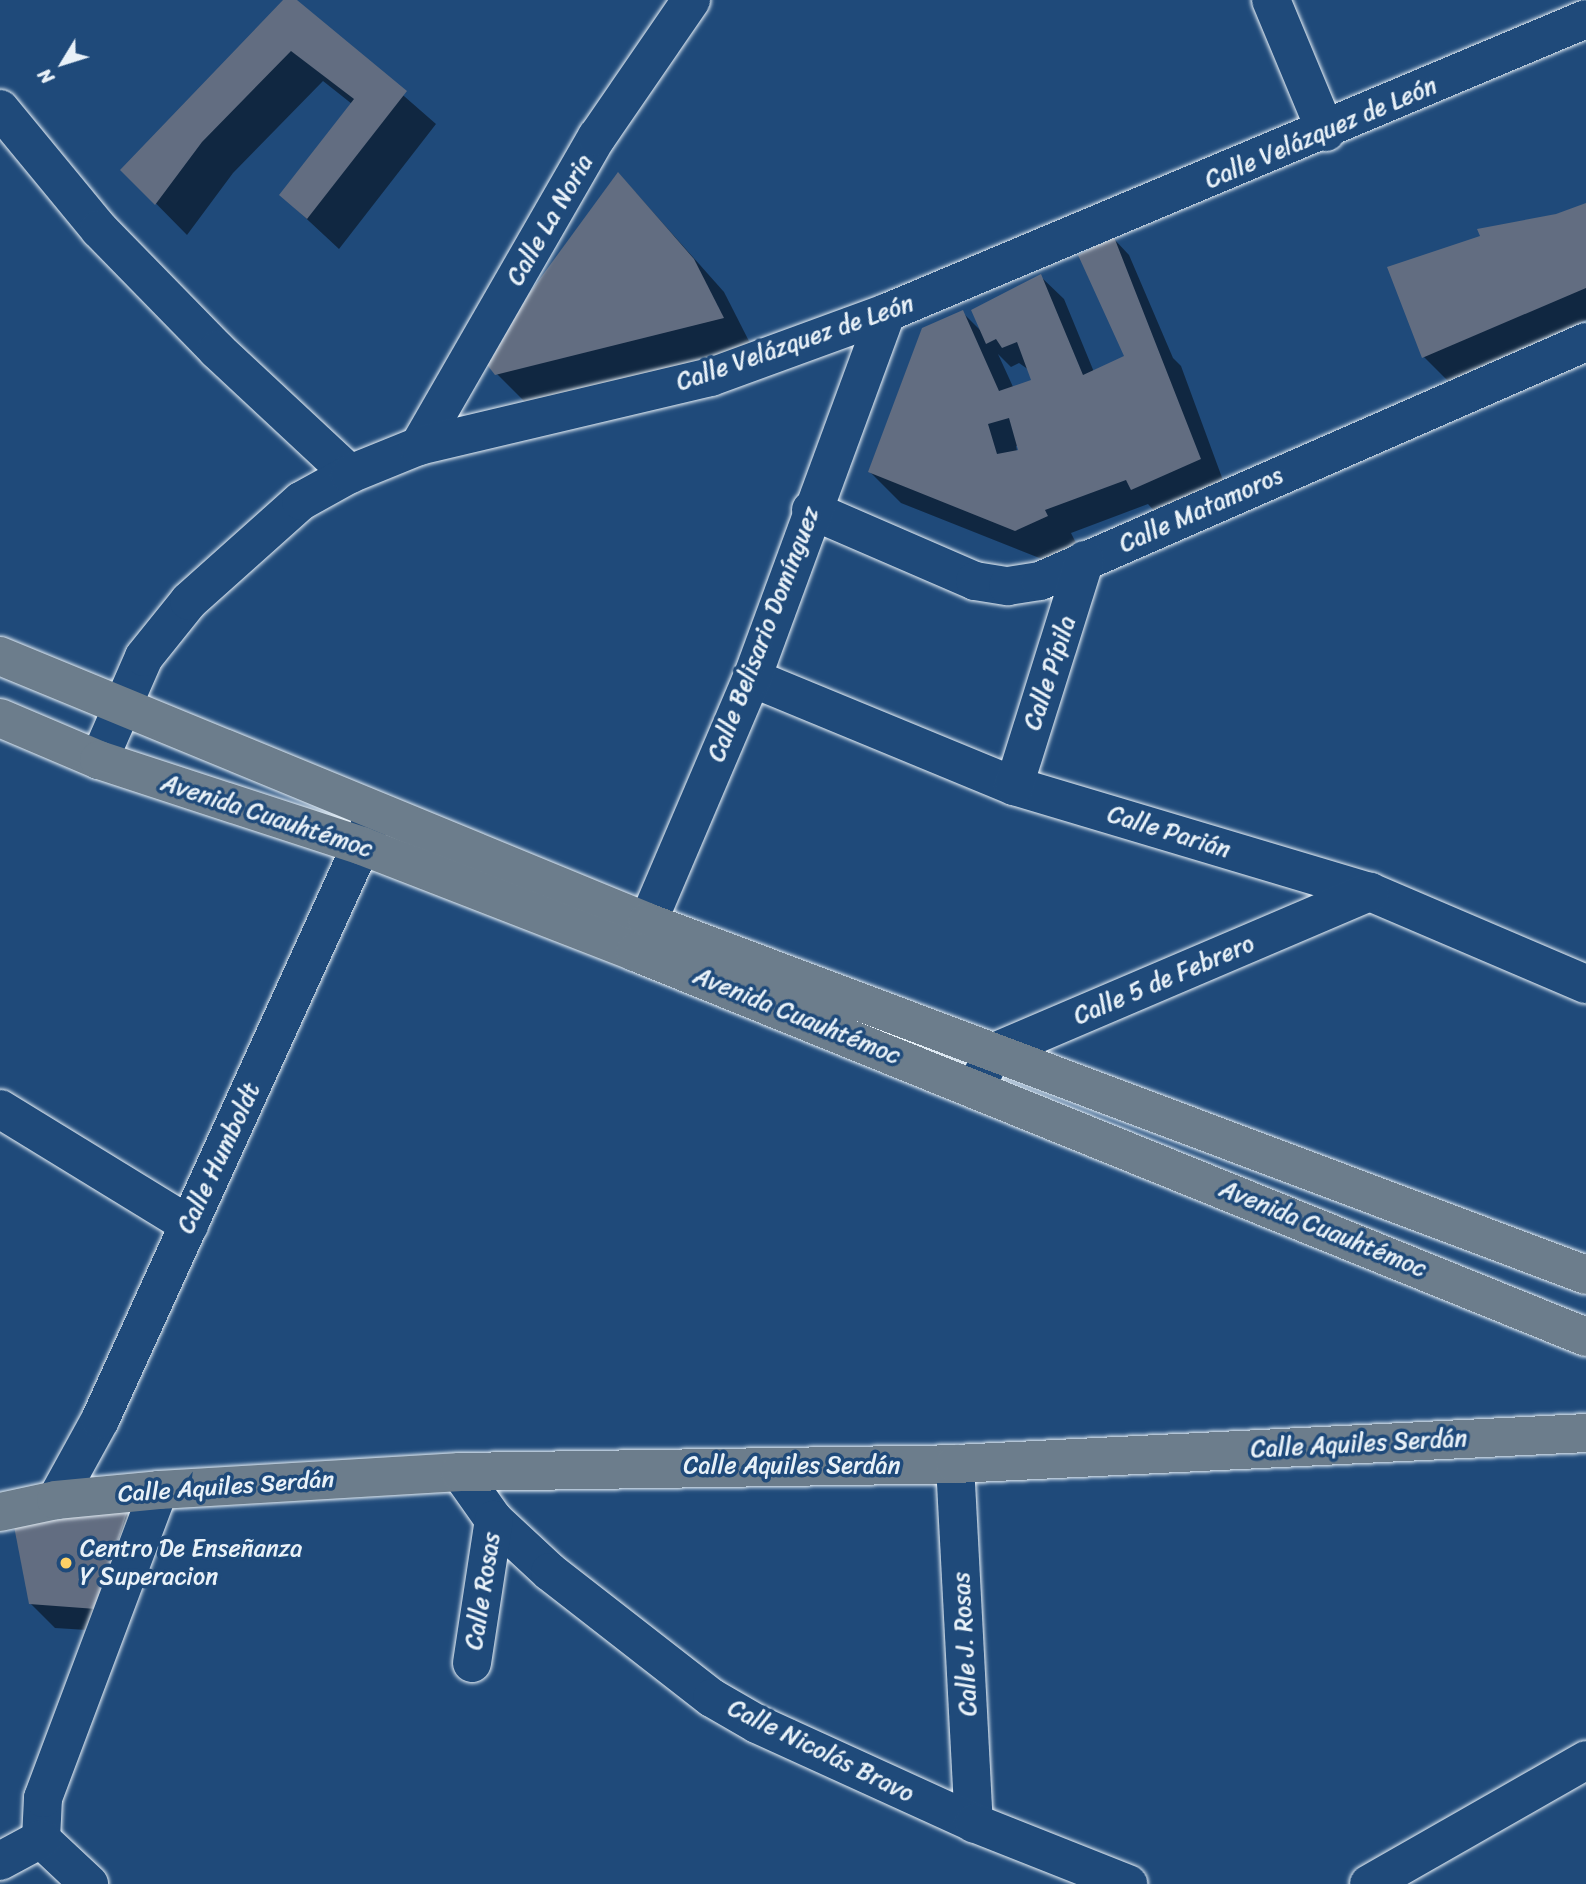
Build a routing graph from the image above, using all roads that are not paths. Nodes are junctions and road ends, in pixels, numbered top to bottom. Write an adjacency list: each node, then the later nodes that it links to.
1 (691, 0): 8 (street, Calle La Noria)
2 (1271, 0): 5 (street)
3 (1586, 19): 5 (street, Calle Velázquez de León)
4 (0, 109): 9 (street)
5 (1326, 132): 6 (street, Calle Velázquez de León)
6 (886, 313): 8 (street, Calle Velázquez de León); 10 (street, Calle Belisario Domínguez)
7 (1586, 342): 11 (street, Calle Matamoros)
8 (418, 446): 9 (street, Calle Velázquez de León)
9 (350, 474): 14 (street, Calle Velázquez de León)
10 (811, 510): 11 (street, Calle Matamoros); 13 (street, Calle Belisario Domínguez)
11 (1086, 560): 17 (street, Calle Pípila)
12 (0, 656): 14 (main road, Avenida Cuauhtémoc)
13 (752, 678): 17 (street, Calle Parián); 20 (street, Calle Belisario Domínguez)
14 (119, 707): 16 (street, Calle Velázquez de León); 18 (main road, Avenida Cuauhtémoc)
15 (0, 718): 16 (main road, Avenida Cuauhtémoc)
16 (99, 760): 18 (main road, Avenida Cuauhtémoc)
17 (1014, 786): 19 (street, Calle Parián)
18 (369, 830): 20 (main road, Avenida Cuauhtémoc); 25 (street, Calle Humboldt)
19 (1370, 892): 21 (street, Calle Parián); 22 (street, Calle 5 de Febrero)
20 (641, 937): 22 (main road, Avenida Cuauhtémoc); 23 (main road, Avenida Cuauhtémoc)
21 (1586, 984)
22 (992, 1053): 23 (street); 26 (main road, Avenida Cuauhtémoc)
23 (976, 1087): 27 (main road, Avenida Cuauhtémoc)
24 (0, 1109): 25 (street)
25 (189, 1225): 32 (street, Calle Humboldt)
26 (1586, 1275)
27 (1586, 1337)
28 (1586, 1433): 29 (main road, Calle Aquiles Serdán)
29 (955, 1464): 30 (main road, Calle Aquiles Serdán); 37 (street, Calle J. Rosas)
30 (460, 1472): 31 (main road, Calle Aquiles Serdán); 34 (street, Calle Nicolás Bravo)
31 (159, 1490): 32 (main road, Calle Aquiles Serdán); 38 (street)
32 (56, 1500): 33 (main road, Calle Aquiles Serdán)
33 (0, 1512)
34 (494, 1520): 35 (street, Calle Rosas); 37 (street, Calle Nicolás Bravo)
35 (472, 1662)
36 (1586, 1760): 42 (street)
37 (974, 1824): 41 (street, Calle Nicolás Bravo)
38 (41, 1839): 39 (street); 40 (street)
39 (2, 1869)
40 (89, 1884)
41 (1128, 1884)
42 (1369, 1884)

